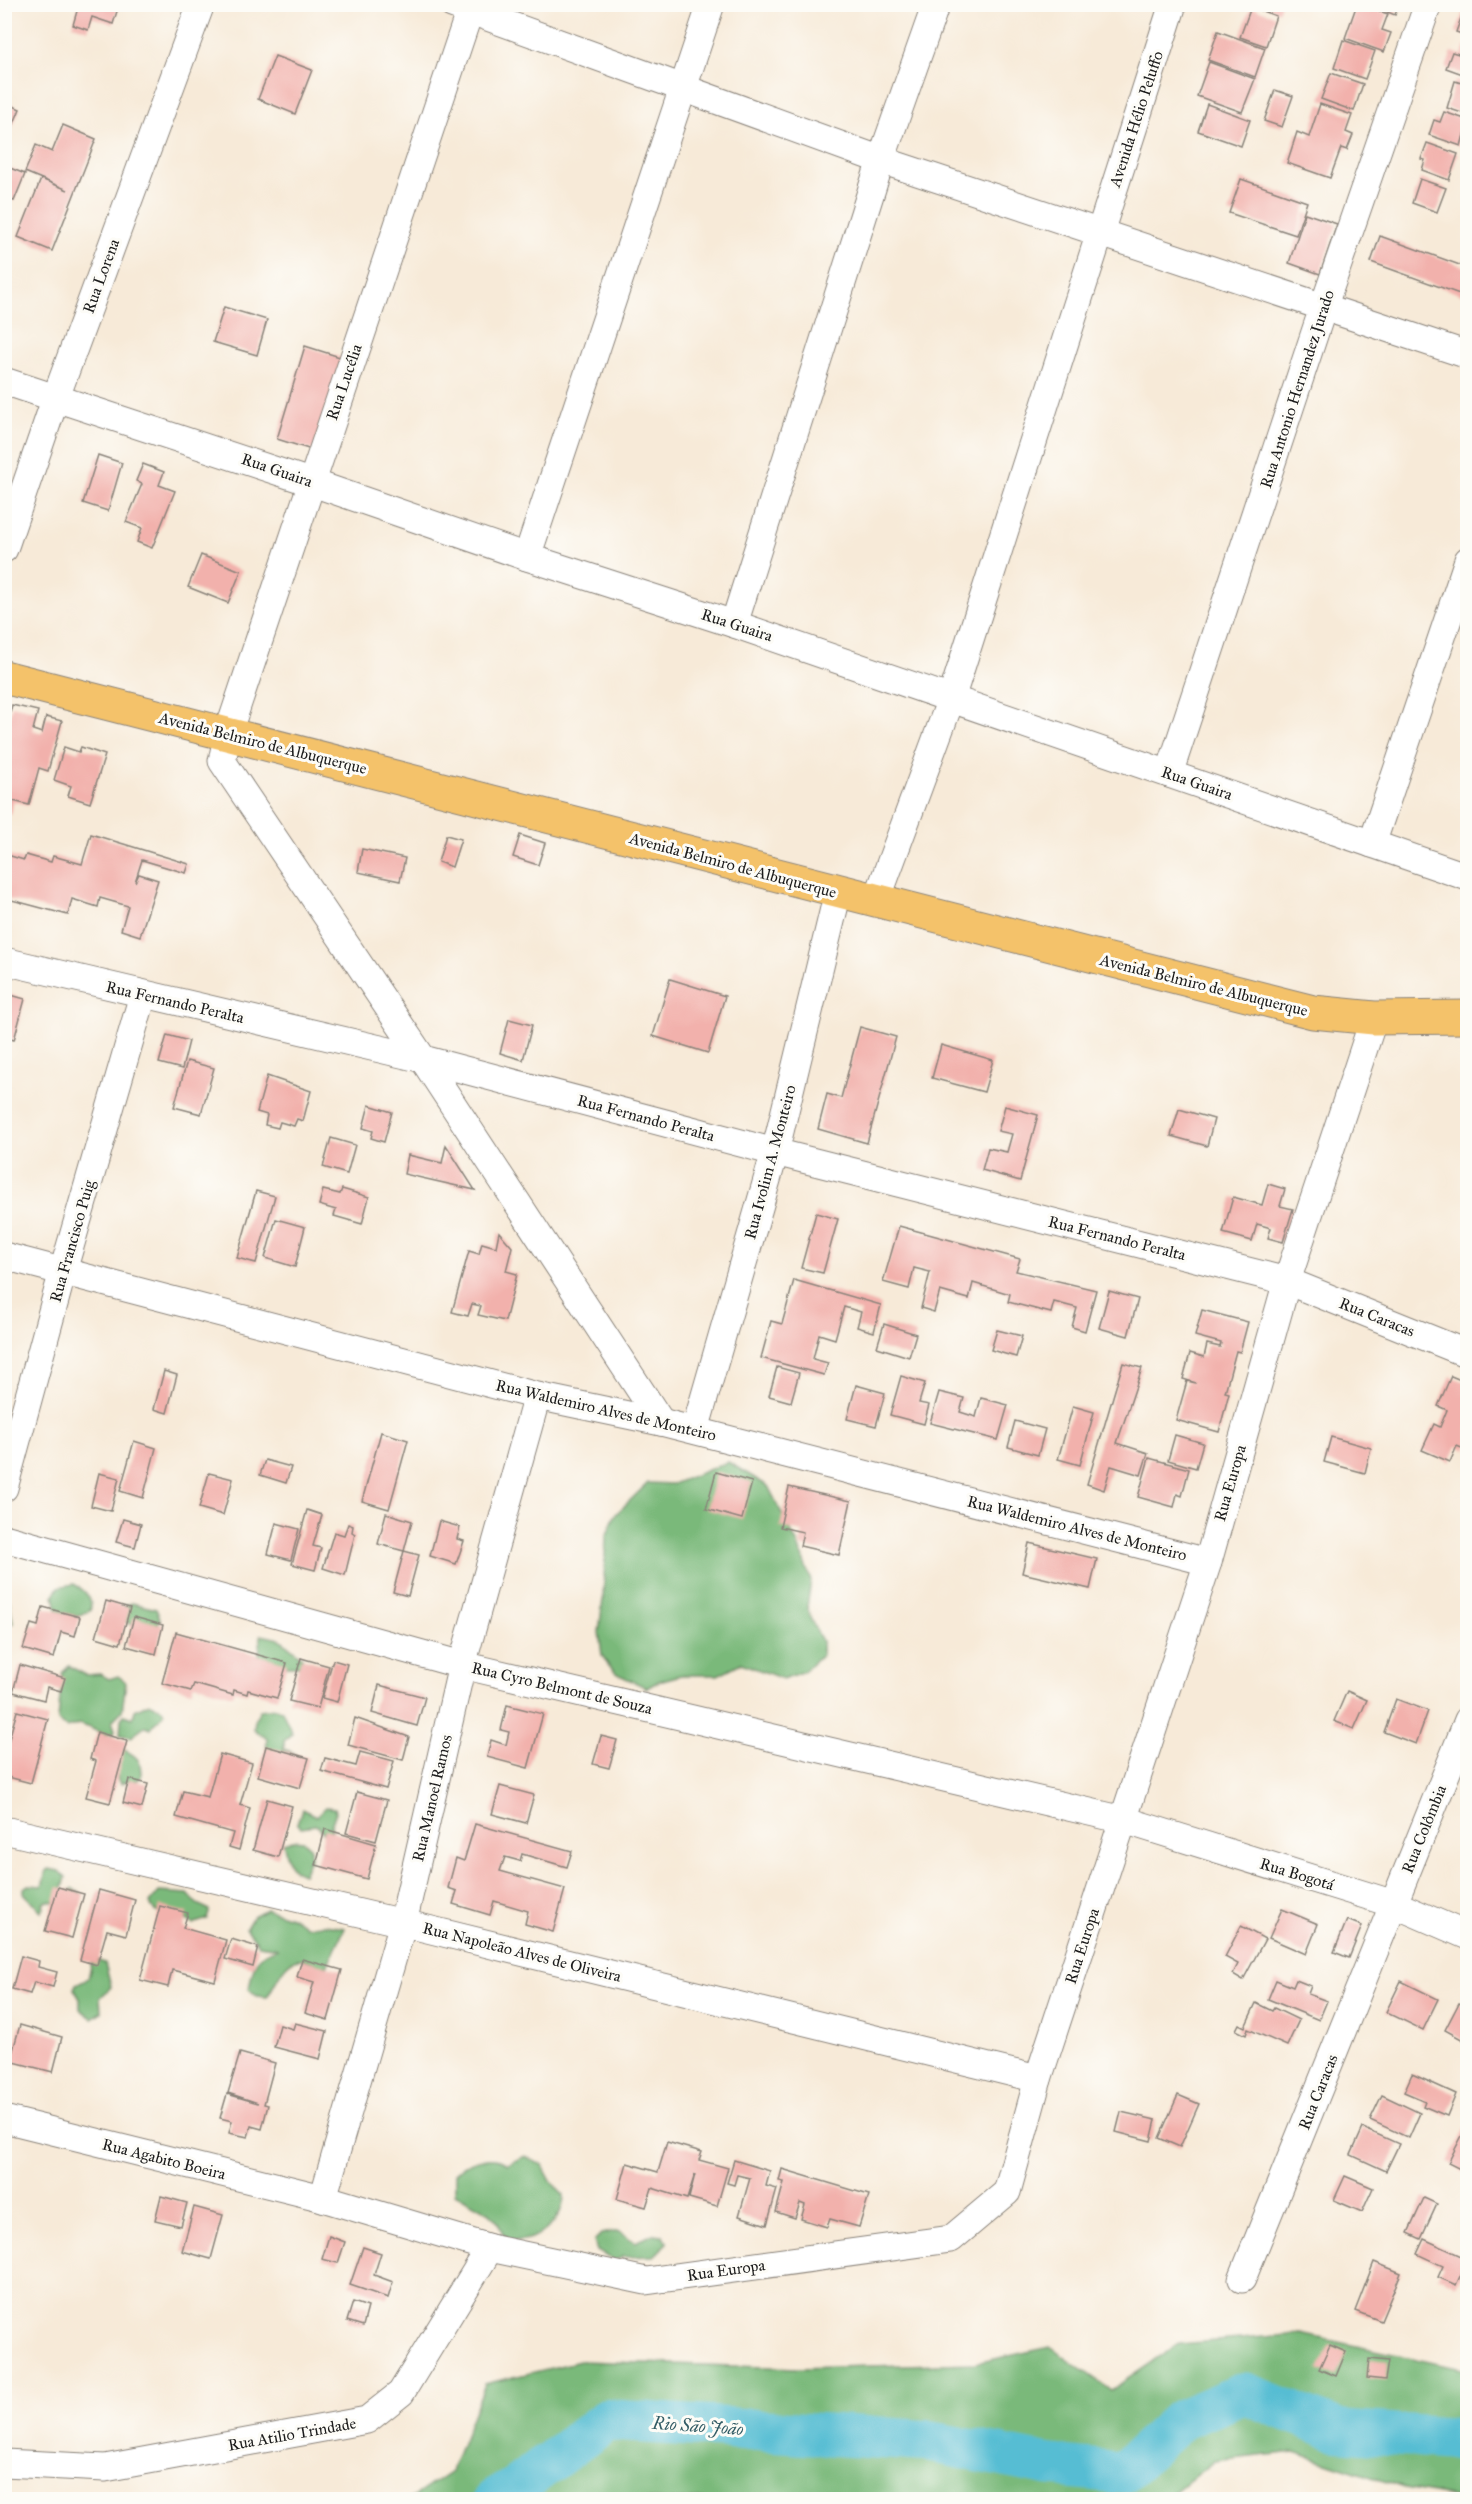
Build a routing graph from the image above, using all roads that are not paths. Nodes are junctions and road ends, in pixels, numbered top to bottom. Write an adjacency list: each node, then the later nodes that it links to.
1 (201, 4): 13 (street, Rua Lorena)
2 (711, 4): 7 (street)
3 (936, 4): 8 (street)
4 (1173, 4): 9 (street, Avenida Hélio Peluffo)
5 (1428, 4): 10 (street, Rua Antonio Hernandez Jurado)
6 (465, 6): 7 (street); 14 (street, Rua Lucélia)
7 (683, 88): 8 (street); 16 (street)
8 (880, 160): 9 (street); 18 (street)
9 (1099, 233): 10 (street); 20 (street, Avenida Hélio Peluffo)
10 (1323, 308): 11 (street); 22 (street, Rua Antonio Hernandez Jurado)
11 (1467, 355)
12 (4, 381): 13 (street, Rua Guaira)
13 (56, 397): 14 (street, Rua Guaira); 15 (street, Rua Lorena)
14 (310, 482): 16 (street, Rua Guaira); 21 (street, Rua Lucélia)
15 (4, 549)
16 (527, 557): 18 (street, Rua Guaira)
17 (1467, 560): 23 (street)
18 (734, 624): 20 (street, Rua Guaira)
19 (4, 677): 21 (main road, Avenida Belmiro de Albuquerque)
20 (951, 699): 22 (street, Rua Guaira); 26 (street, Avenida Hélio Peluffo)
21 (225, 747): 25 (main road, Avenida Belmiro de Albuquerque); 31 (street)
22 (1169, 774): 23 (street, Rua Guaira)
23 (1372, 844): 24 (street, Rua Guaira)
24 (1467, 877)
25 (838, 892): 26 (main road, Avenida Belmiro de Albuquerque); 32 (street, Rua Ivolim A. Monteiro)
26 (876, 902): 30 (main road, Avenida Belmiro de Albuquerque)
27 (4, 961): 28 (street, Rua Fernando Peralta)
28 (143, 995): 31 (street, Rua Fernando Peralta); 34 (street, Rua Francisco Puig)
29 (1467, 1017): 30 (main road, Avenida Belmiro de Albuquerque)
30 (1374, 1018): 35 (street, Rua Europa)
31 (423, 1059): 32 (street, Rua Fernando Peralta); 38 (street)
32 (775, 1152): 35 (street, Rua Fernando Peralta); 39 (street, Rua Ivolim A. Monteiro)
33 (4, 1256): 34 (street, Rua Waldemiro Alves de Monteiro)
34 (63, 1271): 37 (street, Rua Waldemiro Alves de Monteiro); 40 (street, Rua Francisco Puig)
35 (1287, 1281): 36 (street, Rua Caracas); 42 (street, Rua Europa)
36 (1467, 1354)
37 (537, 1396): 38 (street, Rua Waldemiro Alves de Monteiro); 43 (street, Rua Manoel Ramos)
38 (661, 1422): 39 (street, Rua Waldemiro Alves de Monteiro)
39 (695, 1430): 42 (street, Rua Waldemiro Alves de Monteiro)
40 (4, 1488)
41 (4, 1538): 43 (street, Rua Cyro Belmont de Souza)
42 (1208, 1562): 45 (street, Rua Europa)
43 (462, 1665): 45 (street, Rua Cyro Belmont de Souza); 48 (street, Rua Manoel Ramos)
44 (1467, 1720): 47 (street, Rua Colômbia)
45 (1124, 1820): 47 (street, Rua Bogotá); 50 (street, Rua Europa)
46 (4, 1830): 48 (street, Rua Napoleão Alves de Oliveira)
47 (1394, 1904): 49 (street, Rua Bogotá); 54 (street, Rua Caracas)
48 (404, 1923): 50 (street, Rua Napoleão Alves de Oliveira); 52 (street, Rua Manoel Ramos)
49 (1467, 1936)
50 (1038, 2079): 53 (street, Rua Europa)
51 (4, 2119): 52 (street, Rua Agabito Boeira)
52 (323, 2198): 53 (street, Rua Europa)
53 (490, 2248): 55 (street, Rua Atilio Trindade)
54 (1242, 2279)
55 (4, 2463)

